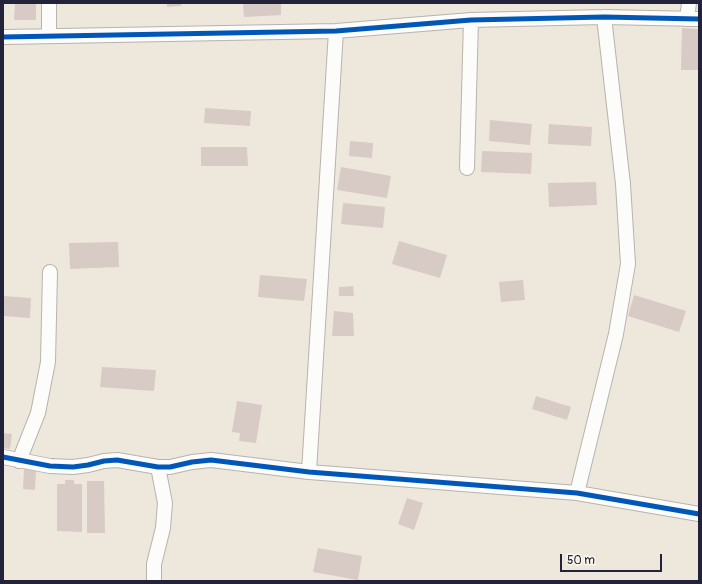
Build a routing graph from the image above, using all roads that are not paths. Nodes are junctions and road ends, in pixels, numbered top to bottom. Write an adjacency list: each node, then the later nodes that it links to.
1 (49, 3): 7 (street)
2 (689, 3): 4 (street)
3 (604, 17): 4 (street); 5 (street); 15 (street)
4 (693, 19)
5 (470, 20): 6 (street); 9 (street)
6 (336, 31): 7 (street); 14 (street)
7 (49, 36): 8 (street)
8 (3, 37)
9 (467, 168)
10 (50, 272): 12 (street)
11 (3, 457): 12 (street)
12 (19, 460): 13 (street)
13 (158, 467): 14 (street); 17 (street)
14 (309, 472): 15 (street)
15 (577, 493): 16 (street)
16 (699, 514)
17 (154, 581)

